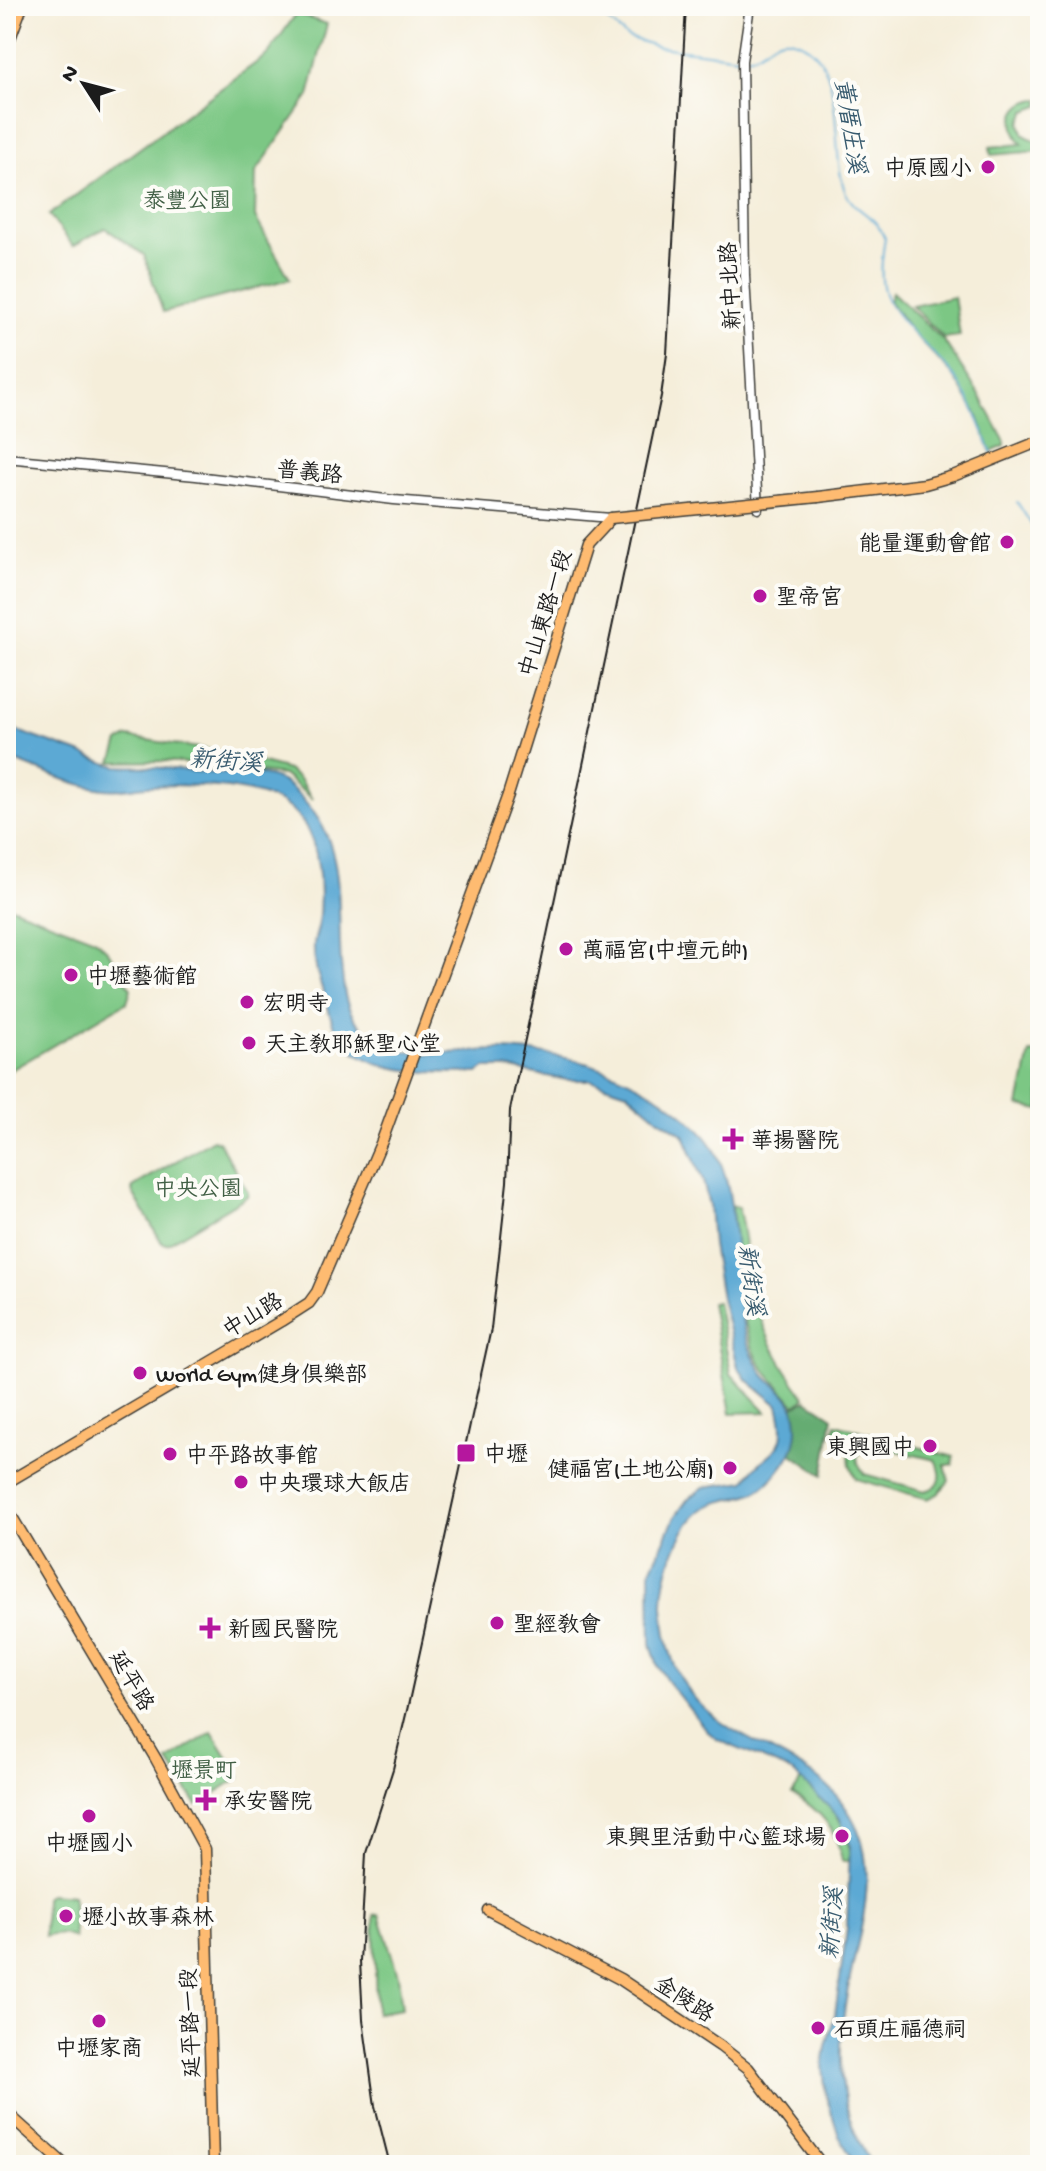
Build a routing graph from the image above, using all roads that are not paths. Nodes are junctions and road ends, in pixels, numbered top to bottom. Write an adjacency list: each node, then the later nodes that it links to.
1 (9, 6): 4 (main road)
2 (22, 6): 5 (main road)
3 (750, 6): 8 (street, 新中北路)
4 (6, 16)
5 (6, 49)
6 (1040, 441): 9 (main road, bridge)
7 (6, 458): 9 (street, 普義路)
8 (758, 509)
9 (611, 518): 10 (main road, 中山東路一段)
10 (404, 1080): 11 (main road, 中山路)
11 (6, 1483)
12 (6, 1507): 13 (main road, 延平路)
13 (207, 1880): 17 (main road, 延平路一段)
14 (488, 1910): 18 (main road, 金陵路)
15 (6, 2112): 16 (main road)
16 (65, 2165)
17 (213, 2165)
18 (822, 2165)

